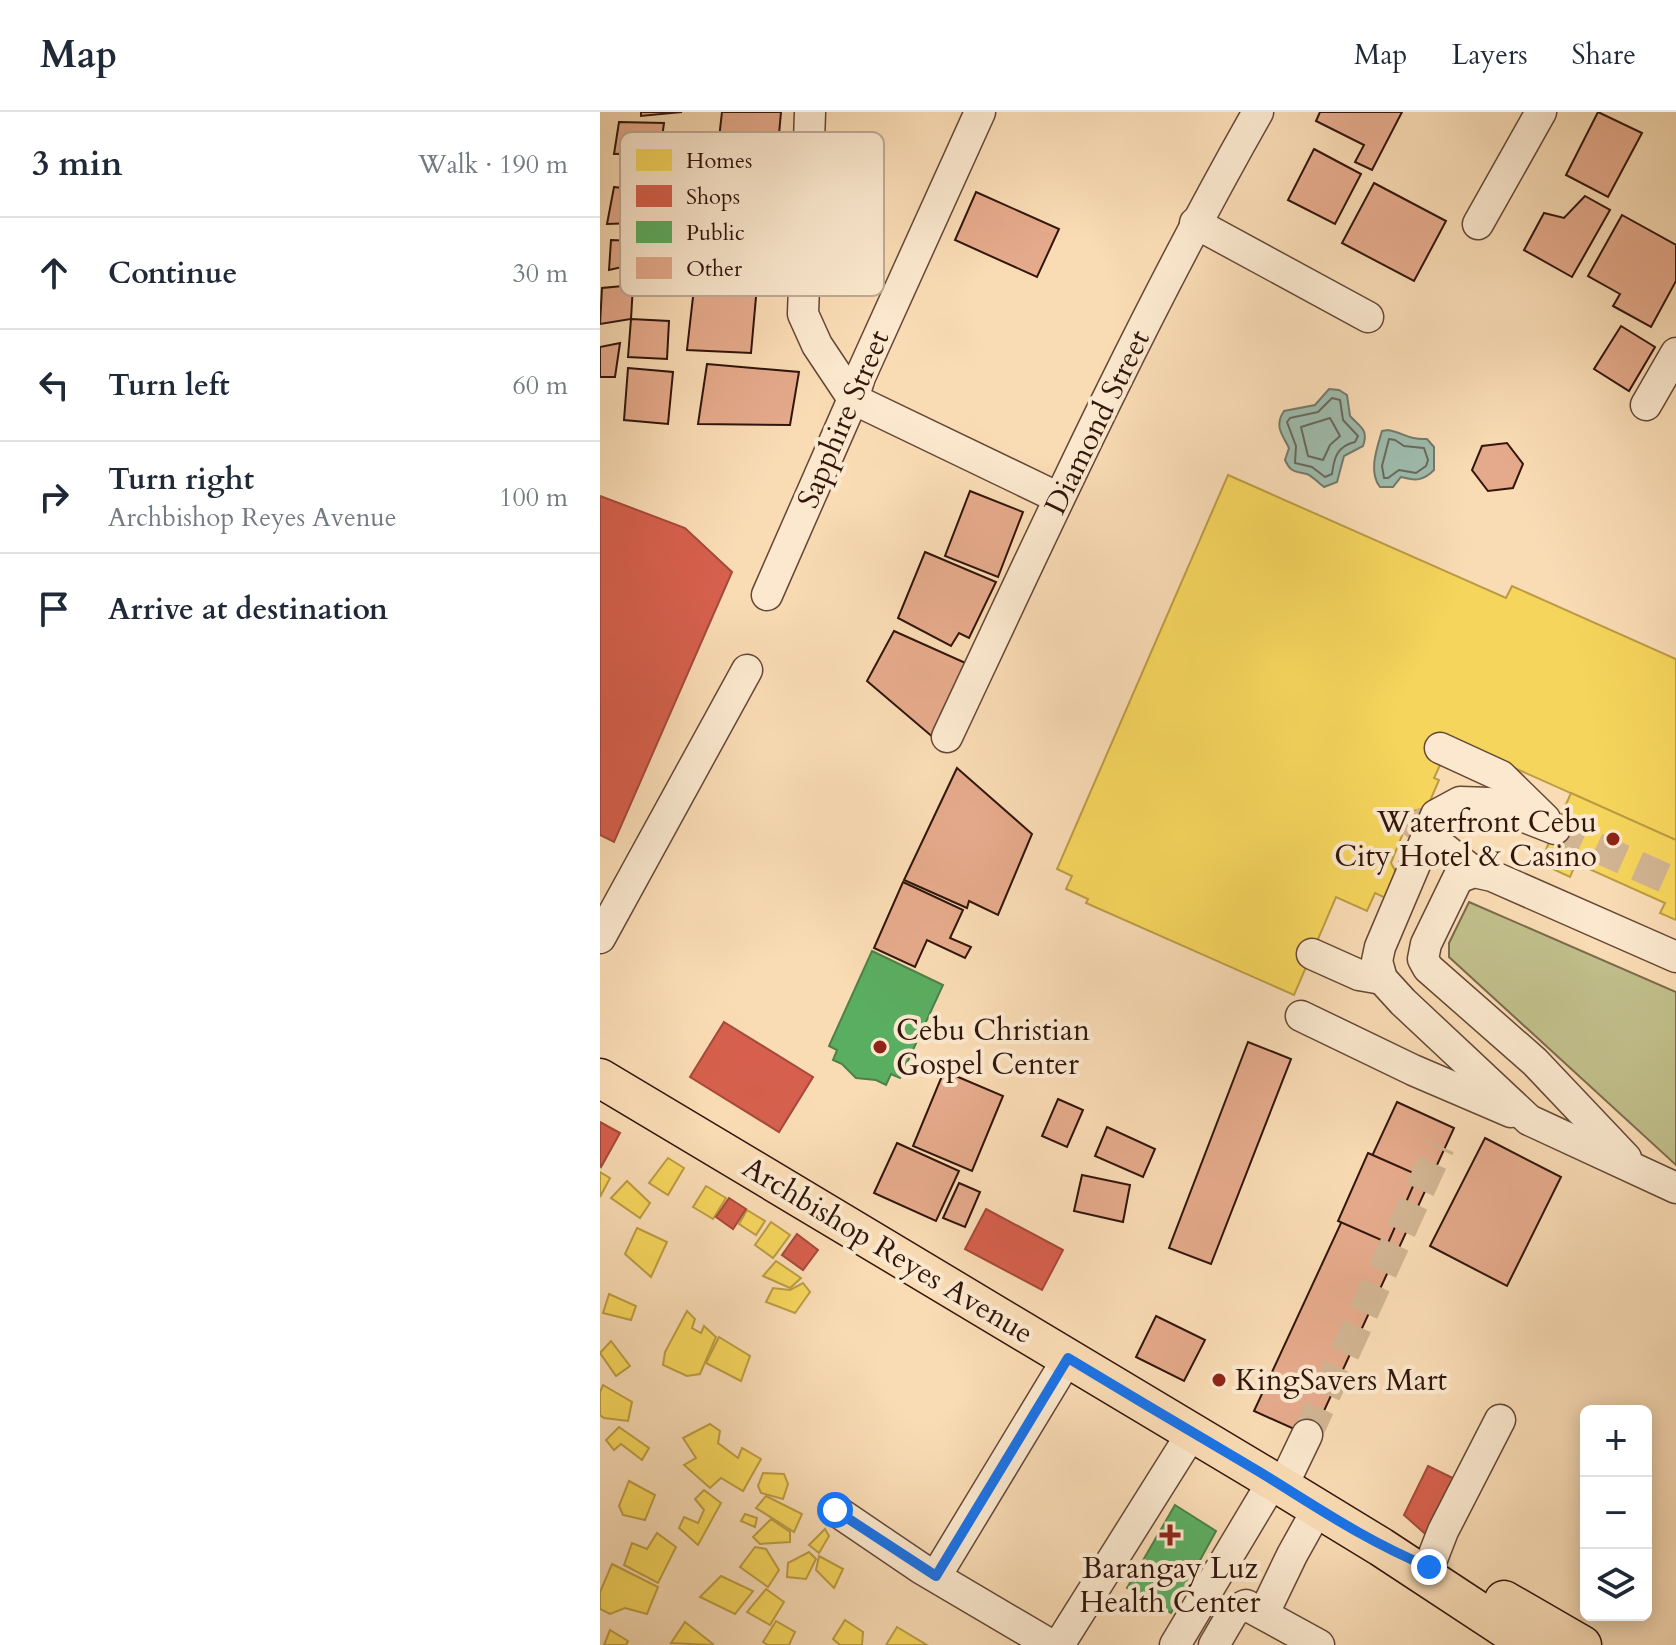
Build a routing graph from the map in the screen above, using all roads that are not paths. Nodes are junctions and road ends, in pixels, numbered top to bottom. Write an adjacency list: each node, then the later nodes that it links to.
1 (810, 112): 6 (street)
2 (980, 112): 11 (street, Sapphire Street)
3 (1258, 112): 7 (street, Diamond Street)
4 (1519, 112): 5 (street)
5 (1541, 112)
6 (809, 132)
7 (1195, 223): 9 (street); 13 (street, Diamond Street)
8 (804, 296): 11 (street)
9 (1368, 317)
10 (1676, 353): 12 (street)
11 (853, 399): 13 (street); 14 (street, Sapphire Street)
12 (1646, 405)
13 (1059, 498): 16 (street, Diamond Street)
14 (767, 595)
15 (747, 670): 20 (street)
16 (947, 737)
17 (1440, 748): 24 (street)
18 (1441, 846): 19 (street)
19 (1474, 872): 23 (street); 28 (street)
20 (610, 896): 21 (street)
21 (600, 938)
22 (1312, 954): 24 (street)
23 (1676, 957)
24 (1382, 979): 27 (street)
25 (1301, 1016): 27 (street)
26 (600, 1078): 30 (main road, Archbishop Reyes Avenue)
27 (1529, 1120): 28 (street)
28 (1635, 1167): 29 (street)
29 (1676, 1188)
30 (1068, 1358): 32 (main road, Archbishop Reyes Avenue); 39 (street)
31 (1500, 1420): 38 (street)
32 (1192, 1433): 34 (main road, Archbishop Reyes Avenue); 42 (street)
33 (1307, 1435): 34 (street)
34 (1277, 1484): 36 (main road, Archbishop Reyes Avenue); 43 (street)
35 (835, 1510): 39 (street)
36 (1317, 1510): 37 (main road, Archbishop Reyes Avenue); 40 (street)
37 (1381, 1547): 38 (main road, Archbishop Reyes Avenue); 46 (main road, Archbishop Reyes Avenue); 47 (main road, Archbishop Reyes Avenue)
38 (1429, 1567): 48 (main road, Archbishop Reyes Avenue)
39 (936, 1576): 41 (street)
40 (1264, 1613): 44 (street); 45 (street)
41 (1051, 1645)
42 (1059, 1645)
43 (1175, 1645)
44 (1214, 1645)
45 (1319, 1645)
46 (1485, 1645)
47 (1530, 1645)
48 (1582, 1645)

